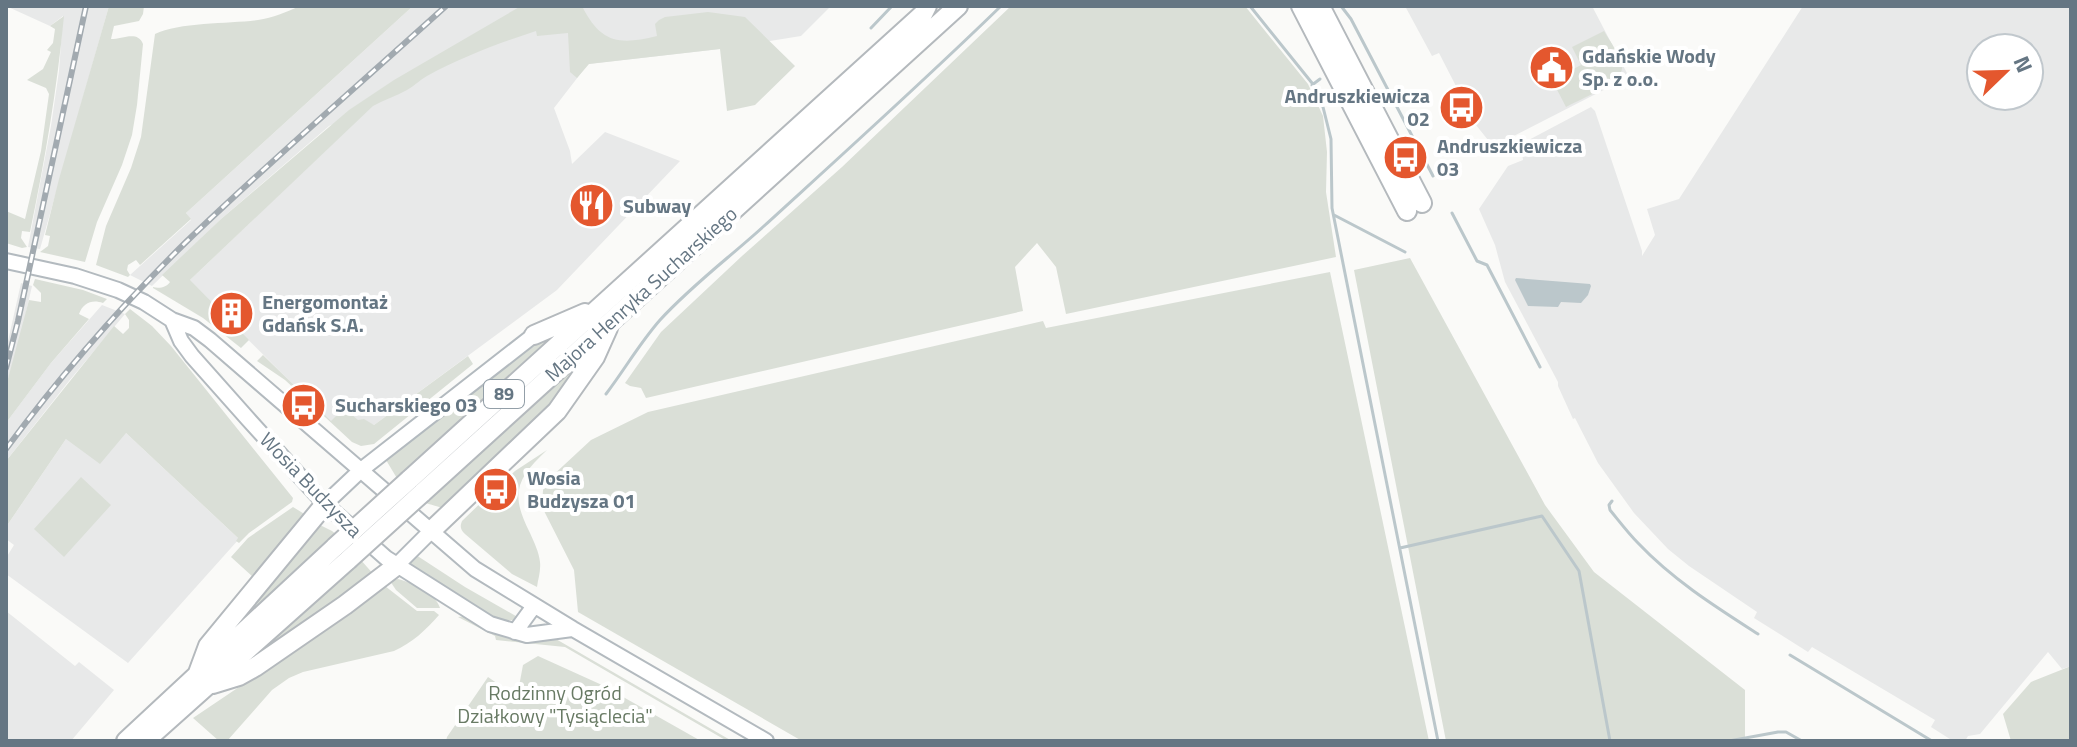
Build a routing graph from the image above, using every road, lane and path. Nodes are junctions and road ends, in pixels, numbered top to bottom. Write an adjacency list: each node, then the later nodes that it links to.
1 (958, 6): 6 (highway, Majora Henryka Sucharskiego / 89)
2 (1301, 6): 3 (highway)
3 (1320, 6)
4 (925, 10): 6 (highway, Majora Henryka Sucharskiego / 89)
5 (6, 261): 7 (street, Wosia Budzysza)
6 (605, 314): 8 (highway); 13 (highway); 18 (highway, Majora Henryka Sucharskiego / 89, bridge)
7 (172, 320): 9 (street, Wosia Budzysza); 10 (street, Wosia Budzysza)
8 (534, 335): 11 (street, Majora Henryka Sucharskiego)
9 (242, 369): 10 (street); 11 (street, Wosia Budzysza)
10 (221, 389): 12 (street, Wosia Budzysza)
11 (361, 470): 12 (street, Majora Henryka Sucharskiego); 13 (street, Wosia Budzysza)
12 (325, 504): 14 (street, Wosia Budzysza); 18 (highway)
13 (431, 531): 14 (street); 15 (street, Wosia Budzysza)
14 (396, 566): 17 (street, Wosia Budzysza); 18 (highway)
15 (534, 606): 16 (street, Wosia Budzysza); 17 (street)
16 (573, 629): 17 (street, Wosia Budzysza); 21 (street, Wosia Budzysza)
17 (515, 632)
18 (202, 681): 19 (highway, Majora Henryka Sucharskiego / 89)
19 (145, 735): 20 (highway, Majora Henryka Sucharskiego / 89)
20 (126, 741)
21 (766, 741)

